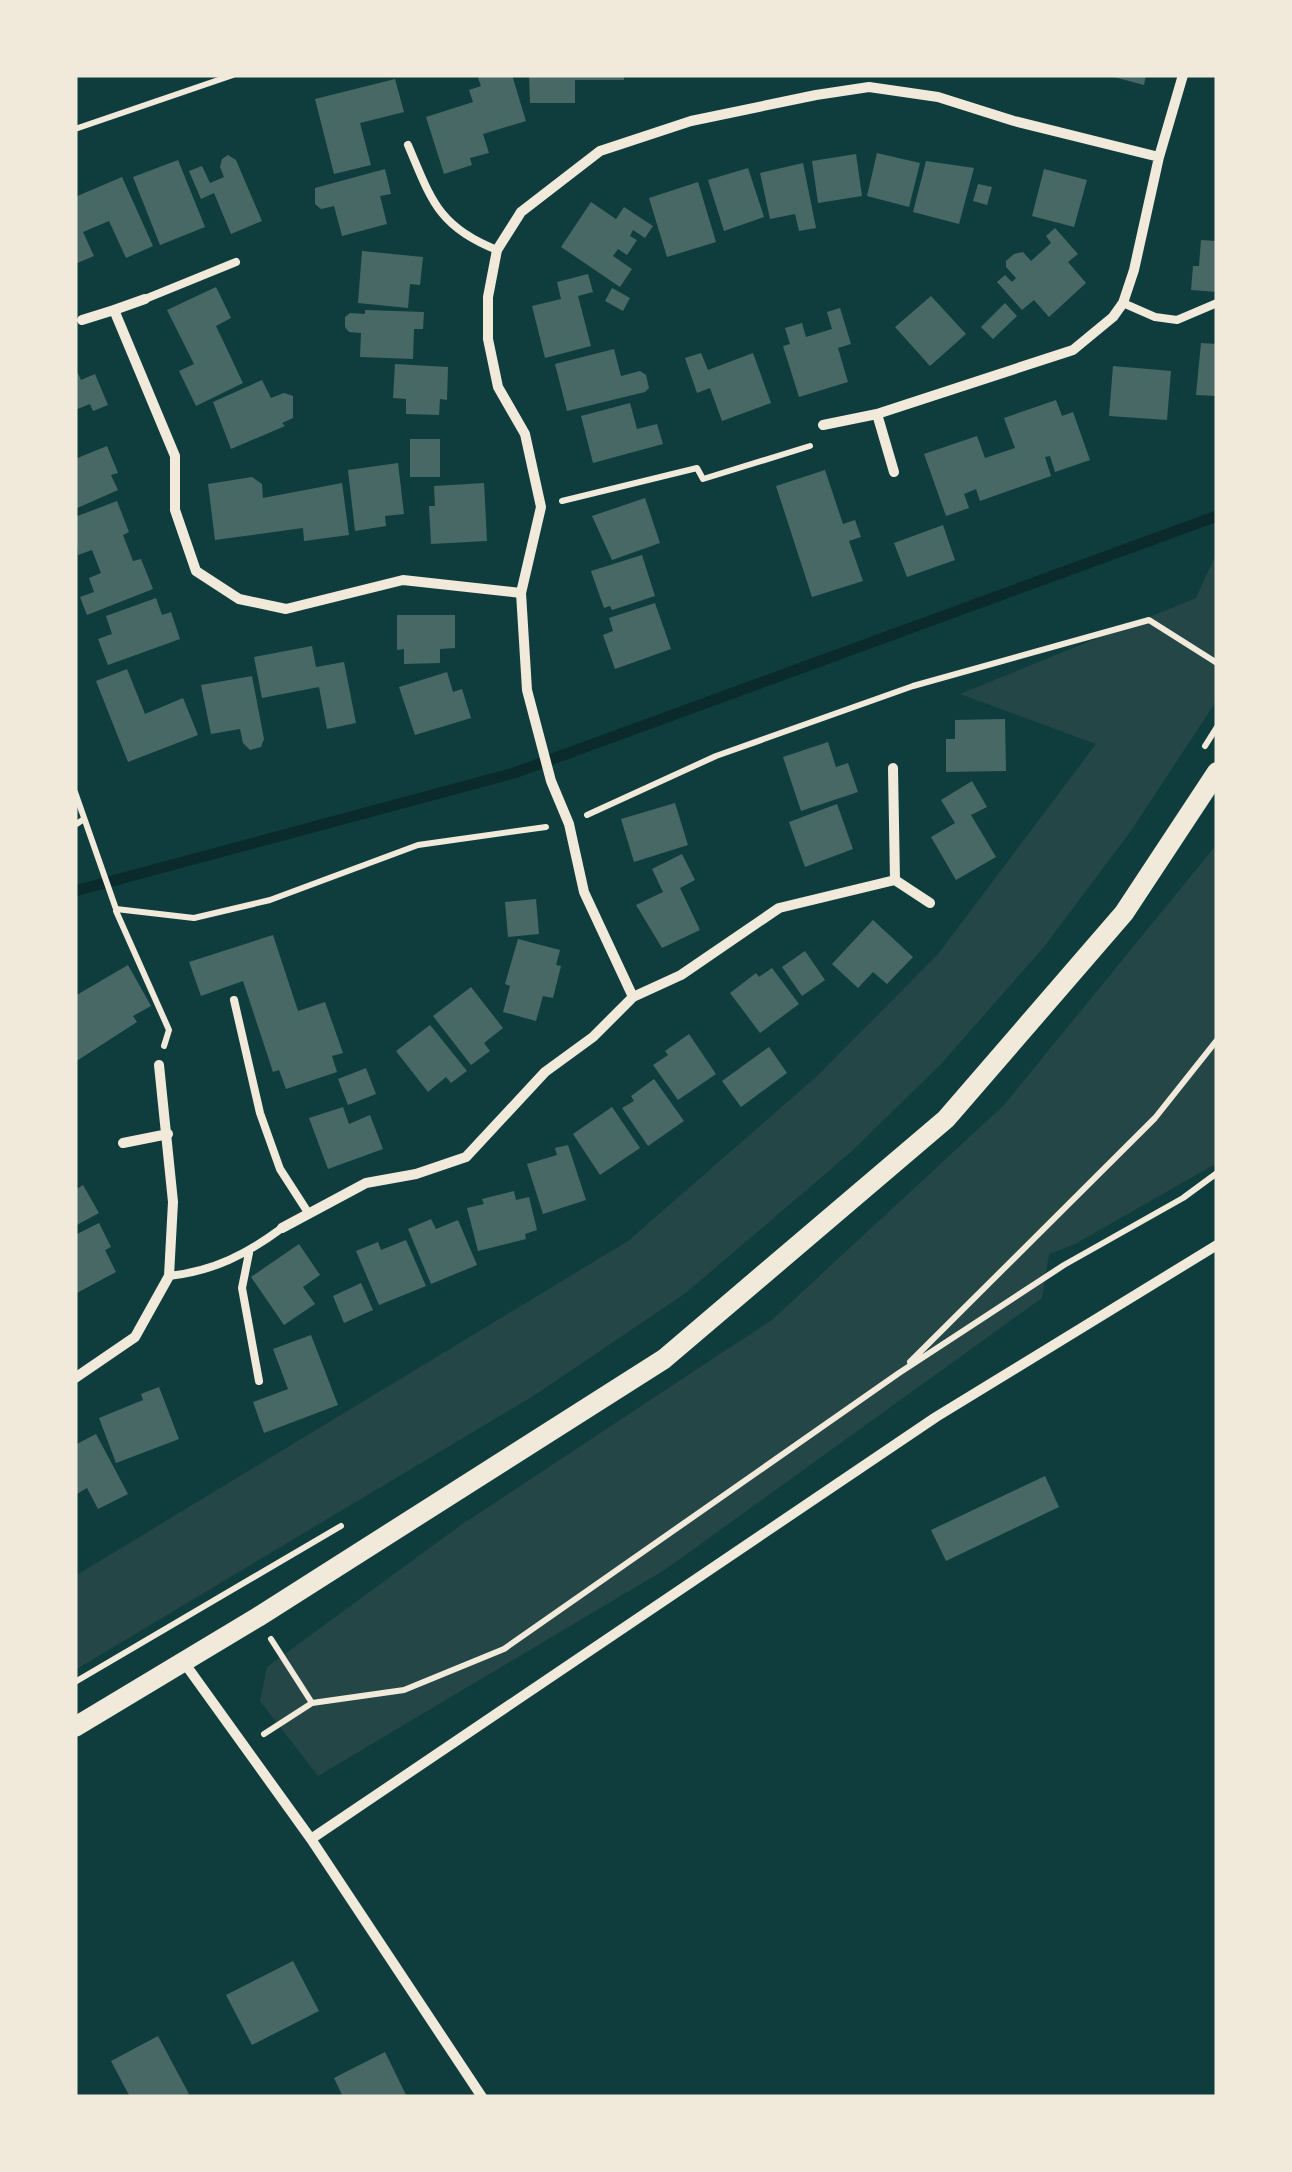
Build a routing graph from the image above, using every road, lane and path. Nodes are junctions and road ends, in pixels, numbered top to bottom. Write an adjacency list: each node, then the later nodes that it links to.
1 (234, 75): 4 (path)
2 (1183, 75): 6 (street)
3 (869, 81): 6 (street); 7 (street)
4 (75, 129)
5 (408, 145): 7 (lane)
6 (1159, 157): 10 (street)
7 (497, 250): 17 (street)
8 (236, 262): 9 (lane)
9 (145, 299): 12 (street)
10 (1123, 302): 11 (lane); 14 (street)
11 (1217, 303)
12 (114, 310): 13 (street); 18 (street)
13 (78, 320)
14 (878, 414): 15 (street); 16 (street)
15 (823, 425): 17 (path)
16 (894, 472)
17 (542, 506): 18 (street)
18 (521, 593): 26 (street)
19 (1217, 663): 26 (path)
20 (1217, 727): 21 (path)
21 (1200, 756)
22 (893, 768): 28 (street)
23 (1217, 772): 48 (main road)
24 (75, 792): 25 (path)
25 (84, 819): 27 (path); 30 (path)
26 (569, 824): 30 (path); 31 (street)
27 (75, 825)
28 (895, 880): 29 (street); 31 (street)
29 (930, 903)
30 (116, 910): 34 (path)
31 (633, 997): 38 (street)
32 (234, 1000): 38 (lane)
33 (1217, 1040): 43 (path)
34 (159, 1065): 35 (street)
35 (168, 1134): 36 (street); 42 (street)
36 (123, 1143)
37 (1217, 1173): 43 (path)
38 (309, 1214): 39 (street)
39 (282, 1228): 41 (lane)
40 (1217, 1245): 54 (street)
41 (249, 1253): 42 (lane); 45 (lane)
42 (169, 1276): 44 (street)
43 (899, 1374): 51 (path)
44 (75, 1378)
45 (258, 1381)
46 (356, 1516): 47 (path)
47 (238, 1588): 48 (path); 50 (path)
48 (258, 1618): 49 (main road); 51 (path)
49 (183, 1660): 52 (main road); 53 (street)
50 (75, 1682)
51 (312, 1703): 53 (path)
52 (75, 1727)
53 (244, 1746): 54 (street)
54 (312, 1839): 55 (street)
55 (482, 2097)

